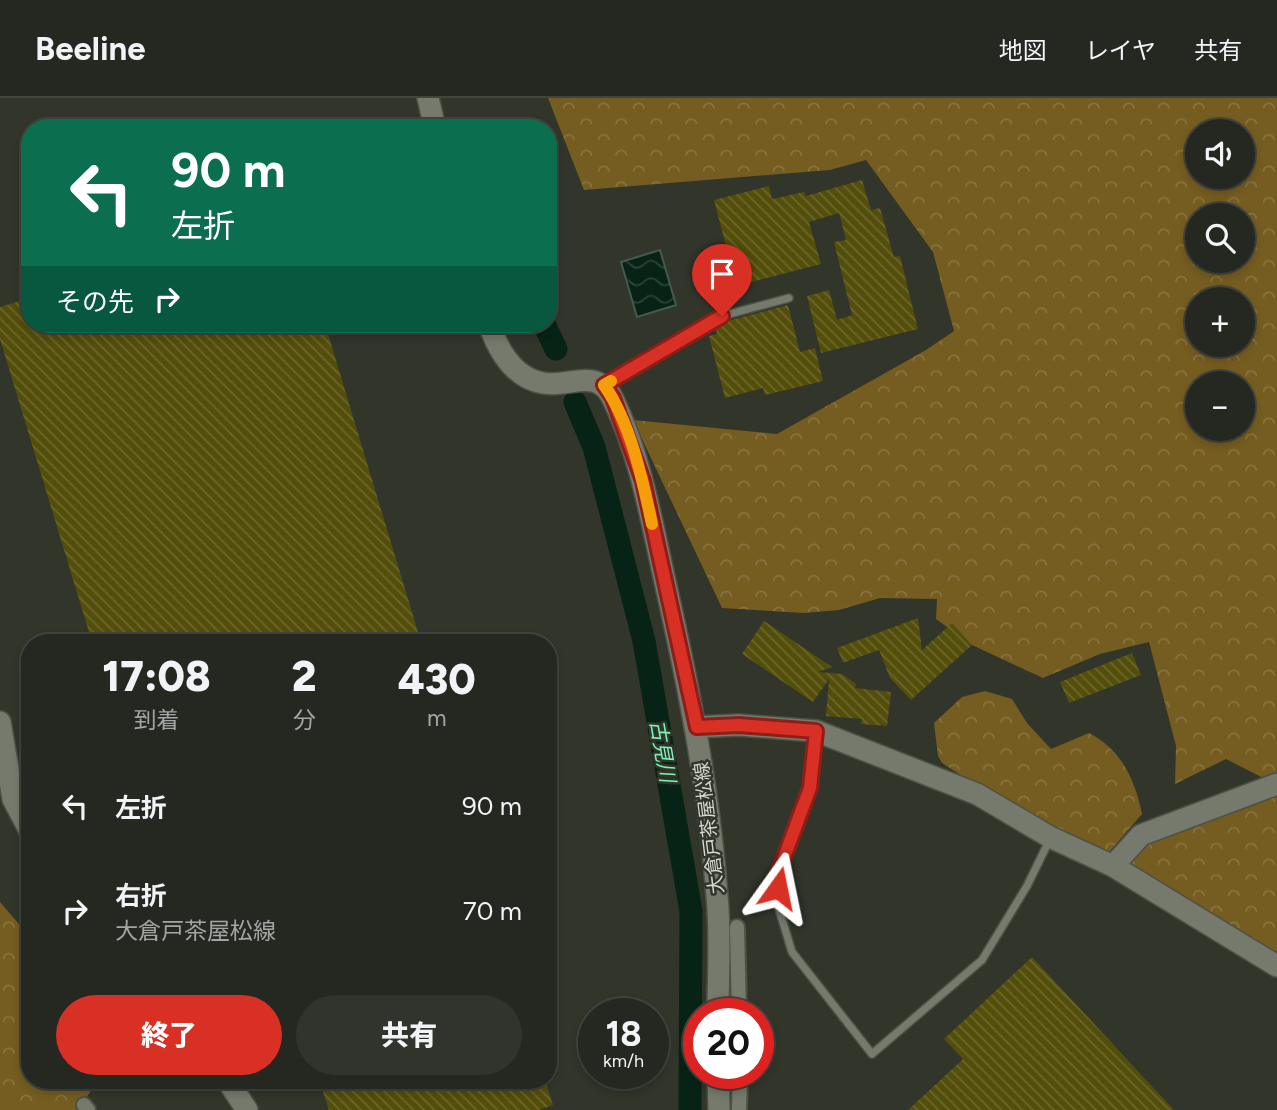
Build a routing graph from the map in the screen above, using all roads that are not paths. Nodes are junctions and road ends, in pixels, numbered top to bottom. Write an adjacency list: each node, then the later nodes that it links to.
1 (428, 98): 2 (street)
2 (433, 119)
3 (789, 298): 5 (lane)
4 (492, 333): 5 (street)
5 (604, 385): 7 (street, 大倉戸茶屋松線)
6 (0, 722): 10 (street)
7 (697, 727): 8 (street); 15 (street, 大倉戸茶屋松線)
8 (816, 731): 11 (street); 11 (lane)
9 (1277, 784): 12 (street)
10 (21, 814)
11 (1051, 837): 12 (street)
12 (1113, 866): 14 (street)
13 (737, 927): 16 (street)
14 (1277, 966)
15 (718, 998)
16 (739, 998)
17 (233, 1089): 20 (street)
18 (719, 1089): 21 (street)
19 (740, 1089): 22 (street)
20 (247, 1110)
21 (719, 1110)
22 (739, 1110)

